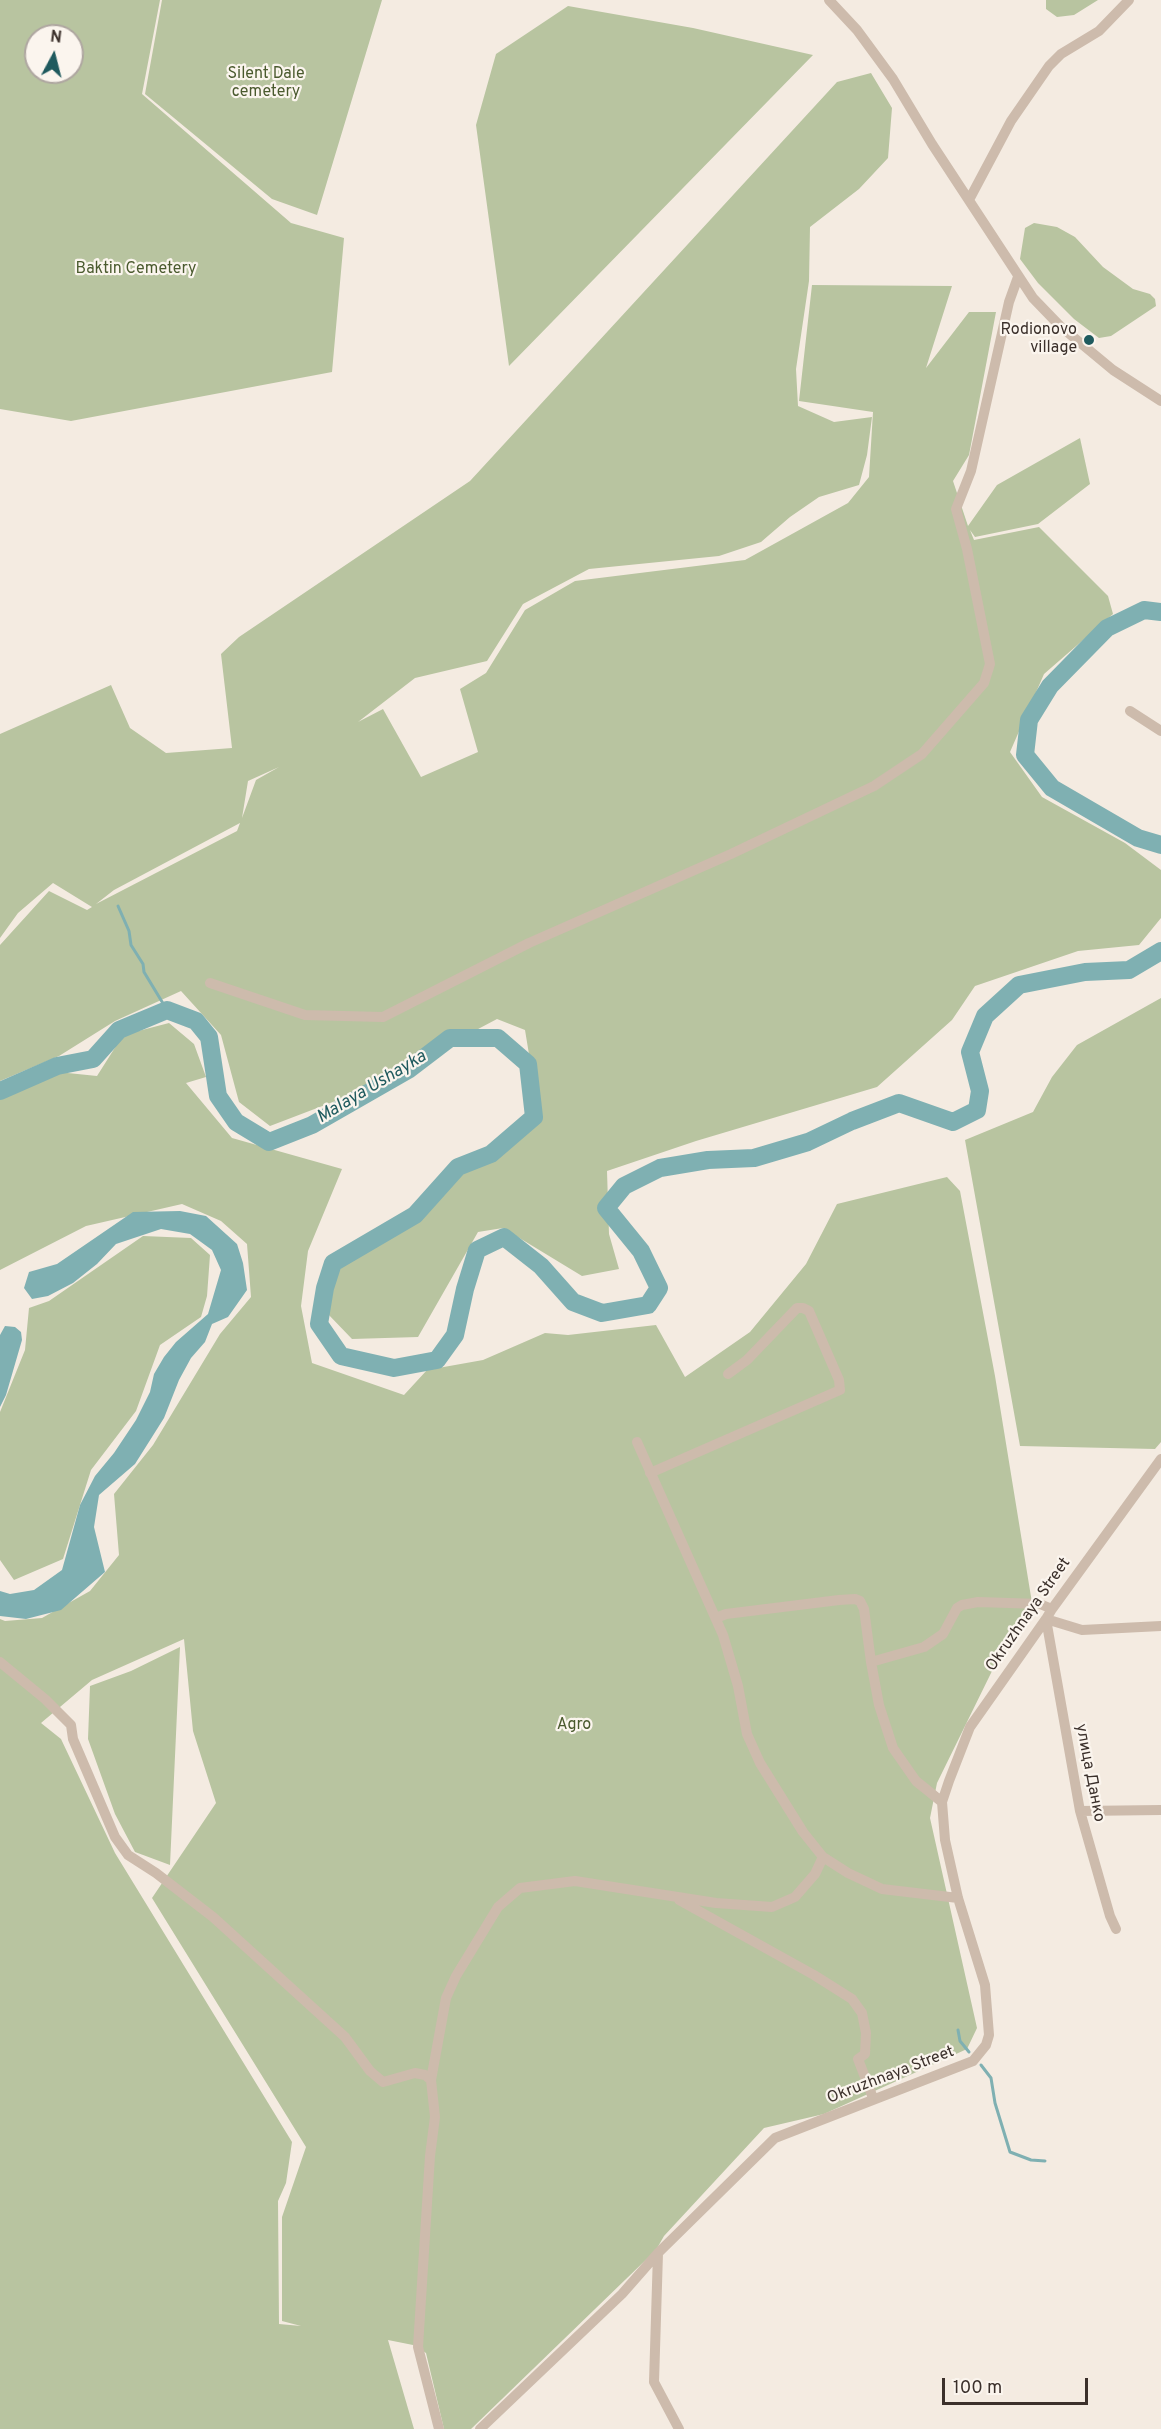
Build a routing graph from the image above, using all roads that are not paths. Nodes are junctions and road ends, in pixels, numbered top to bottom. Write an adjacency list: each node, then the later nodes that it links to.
1 (829, 0): 3 (street)
2 (1129, 0): 3 (street)
3 (969, 200): 4 (street)
4 (1018, 277): 5 (street); 8 (street)
5 (1161, 401)
6 (1130, 711): 7 (street)
7 (1161, 731)
8 (210, 983)
9 (728, 1374): 12 (street)
10 (637, 1442): 12 (street)
11 (1161, 1460): 13 (street, Okruzhnaya Street)
12 (651, 1473): 14 (street)
13 (1052, 1609): 15 (street, Okruzhnaya Street); 18 (street)
14 (716, 1618): 18 (street); 22 (street)
15 (1047, 1619): 16 (street); 19 (street, Okruzhnaya Street); 21 (street, улица Данко)
16 (1161, 1626)
17 (0, 1662): 26 (street)
18 (870, 1662): 19 (street)
19 (942, 1802): 24 (street, Okruzhnaya Street)
20 (1161, 1810): 21 (street)
21 (1080, 1811): 25 (street, улица Данко)
22 (823, 1857): 23 (street); 24 (street)
23 (668, 1895): 26 (street); 27 (street)
24 (958, 1898): 27 (street, Okruzhnaya Street)
25 (1116, 1929)
26 (431, 2080): 29 (street)
27 (873, 2098): 28 (street, Okruzhnaya Street)
28 (658, 2253): 30 (street, Okruzhnaya Street); 31 (street)
29 (439, 2429)
30 (480, 2429)
31 (679, 2429)

